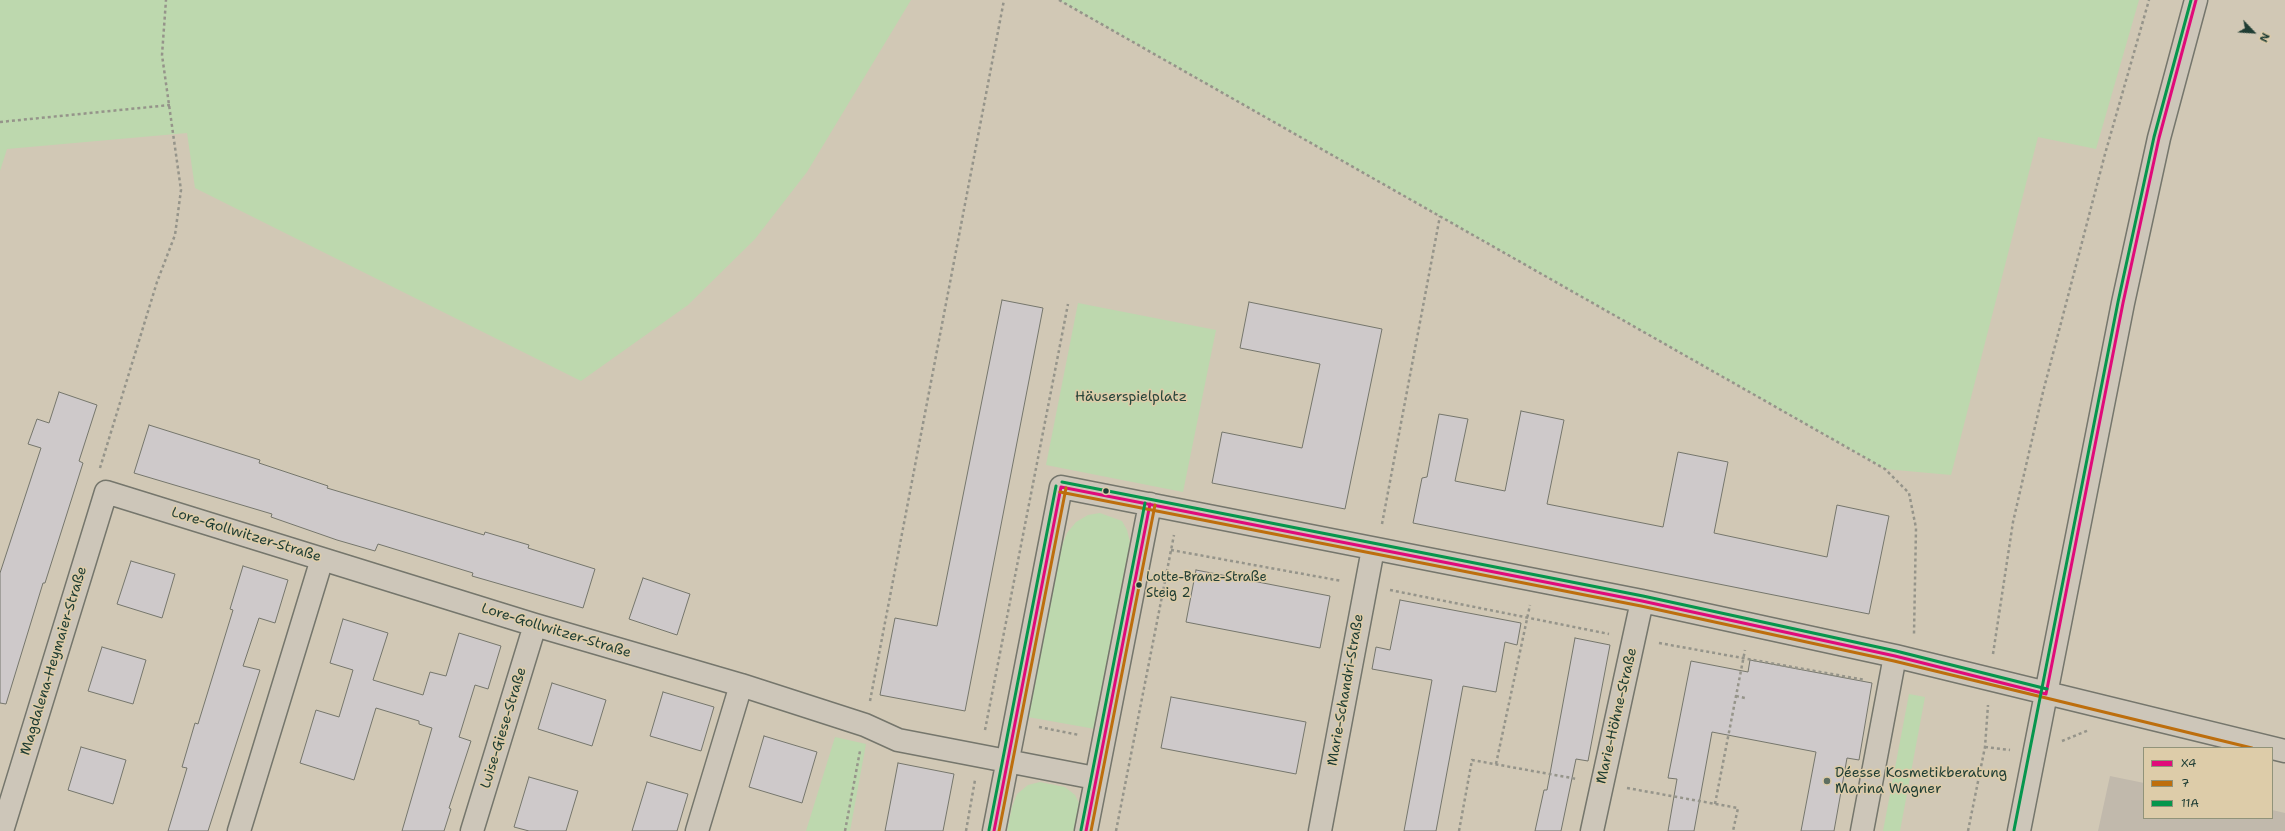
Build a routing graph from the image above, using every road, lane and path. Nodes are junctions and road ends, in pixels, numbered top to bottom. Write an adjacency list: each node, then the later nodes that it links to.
1 (166, 0): 6 (path)
2 (1004, 0): 33 (path)
3 (1059, 0): 8 (path)
4 (2149, 0): 25 (path)
5 (2196, 0): 28 (street)
6 (170, 105): 7 (path); 10 (path)
7 (0, 122)
8 (1440, 216): 13 (path); 24 (path)
9 (1068, 304): 31 (path)
10 (106, 492): 15 (street, Lore-Gollwitzer-Straße); 44 (street, Magdalena-Heymaier-Straße)
11 (1150, 504): 12 (street); 32 (street); 34 (street)
12 (1179, 510): 13 (street); 14 (path)
13 (1373, 549): 16 (street); 17 (street, Marie-Schandri-Straße)
14 (1172, 550): 17 (path); 35 (path)
15 (322, 559): 20 (street, Lore-Gollwitzer-Straße); 45 (street)
16 (1534, 580): 18 (street); 19 (path)
17 (1365, 585): 19 (path); 53 (street, Marie-Schandri-Straße)
18 (1642, 601): 21 (street); 22 (street, Marie-Höhne-Straße)
19 (1528, 618): 22 (path); 41 (path)
20 (535, 625): 27 (street, Lore-Gollwitzer-Straße); 46 (street, Luise-Giese-Straße)
21 (1749, 625): 23 (path); 24 (street)
22 (1634, 638): 23 (path); 54 (street, Marie-Höhne-Straße)
23 (1743, 657): 26 (path); 29 (path)
24 (1904, 659): 25 (street); 26 (street)
25 (1990, 680): 28 (street); 56 (path)
26 (1890, 684): 55 (street)
27 (741, 685): 33 (street, Lore-Gollwitzer-Straße); 47 (street)
28 (2046, 694): 36 (street); 57 (street)
29 (1736, 696): 30 (path); 43 (path)
30 (1745, 698)
31 (987, 717): 32 (path); 39 (path)
32 (1015, 722): 34 (path); 40 (street)
33 (866, 725): 39 (street, Lore-Gollwitzer-Straße); 48 (path)
34 (1103, 740): 35 (path); 42 (street)
35 (1133, 746): 52 (path)
36 (2268, 747)
37 (2273, 748): 38 (street)
38 (2285, 751)
39 (980, 756): 40 (street, Lore-Gollwitzer-Straße); 49 (path)
40 (1007, 762): 42 (street, Lore-Gollwitzer-Straße); 50 (street)
41 (1496, 764)
42 (1095, 778): 51 (street)
43 (1715, 804)
44 (2, 831)
45 (239, 831)
46 (472, 831)
47 (697, 831)
48 (845, 831)
49 (966, 831)
50 (994, 831)
51 (1086, 831)
52 (1116, 831)
53 (1320, 831)
54 (1592, 831)
55 (1862, 831)
56 (1968, 831)
57 (2019, 831)

